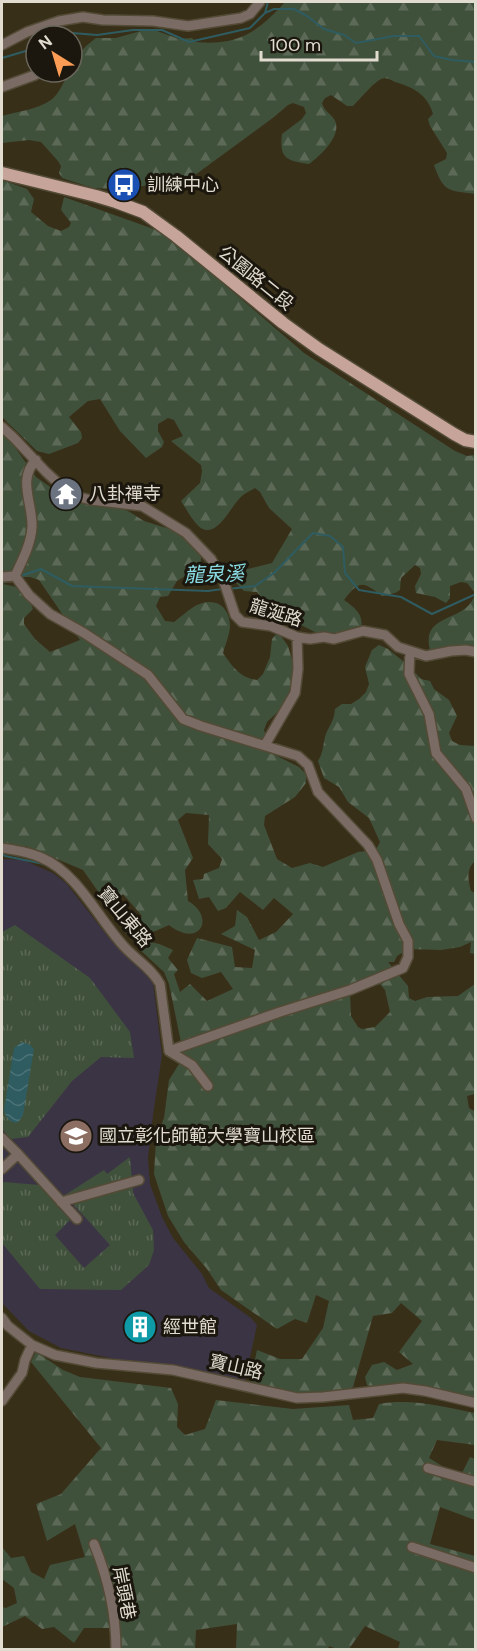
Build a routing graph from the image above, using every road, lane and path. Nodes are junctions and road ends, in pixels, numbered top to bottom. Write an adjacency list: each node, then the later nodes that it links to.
1 (260, 2): 2 (street)
2 (2, 45)
3 (24, 79): 4 (street)
4 (2, 87)
5 (2, 173): 7 (main road, 公園路二段)
6 (2, 427): 8 (street, 龍涎路)
7 (476, 442)
8 (36, 460): 9 (street); 11 (street, 龍涎路)
9 (15, 576): 10 (street); 14 (street)
10 (2, 577)
11 (297, 637): 12 (street, 龍涎路); 14 (street)
12 (410, 651): 13 (street, 龍涎路); 15 (street)
13 (476, 652)
14 (265, 746): 17 (street)
15 (476, 818)
16 (2, 848): 17 (street, 寶山東路)
17 (169, 1051): 18 (street)
18 (208, 1086)
19 (2, 1138): 20 (street)
20 (18, 1154): 21 (street); 23 (street)
21 (2, 1169)
22 (139, 1180): 23 (street)
23 (61, 1202): 24 (street)
24 (76, 1219)
25 (2, 1318): 26 (street, 寶山路)
26 (32, 1346): 27 (street); 28 (street, 寶山路)
27 (2, 1401)
28 (476, 1403)
29 (428, 1468): 30 (street)
30 (476, 1482)
31 (94, 1544): 34 (street, 岸頭巷)
32 (412, 1548): 33 (street)
33 (476, 1568)
34 (116, 1650)

